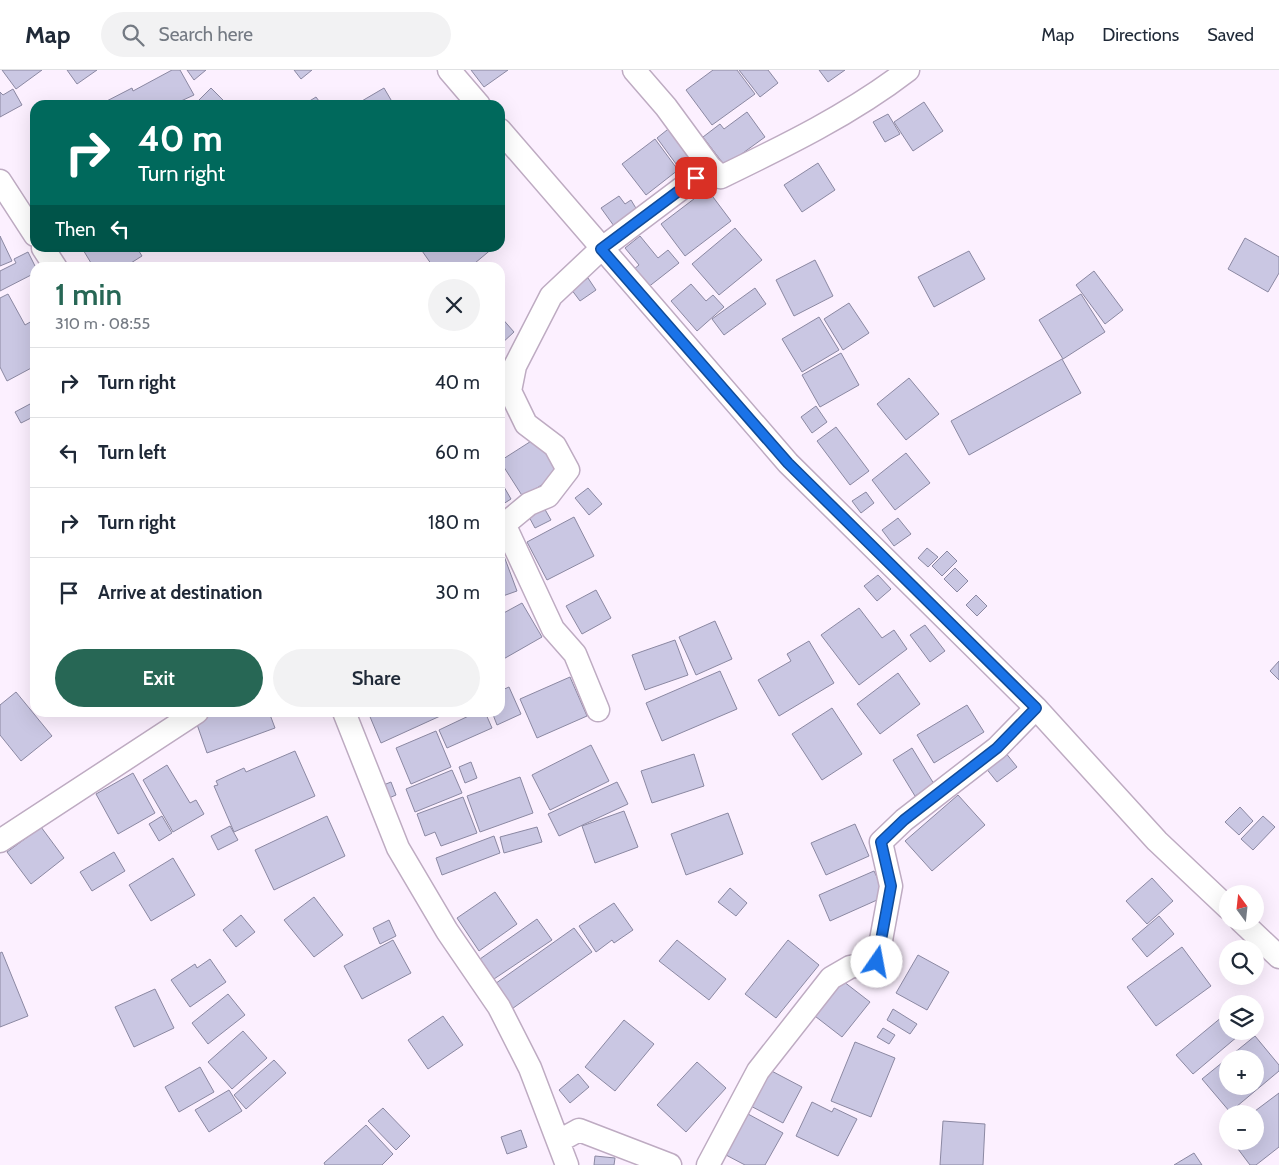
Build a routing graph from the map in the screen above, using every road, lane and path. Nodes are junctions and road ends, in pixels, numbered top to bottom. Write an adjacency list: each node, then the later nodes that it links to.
1 (449, 70): 4 (street)
2 (634, 70): 6 (street)
3 (908, 70): 6 (street)
4 (475, 100)
5 (505, 136): 9 (street)
6 (710, 166): 9 (street)
7 (0, 181): 8 (street)
8 (30, 227)
9 (601, 249): 10 (street); 12 (street)
10 (505, 524)
11 (505, 533): 13 (street)
12 (1036, 708): 17 (street); 23 (street)
13 (598, 710)
14 (190, 717): 16 (street)
15 (346, 717): 20 (street)
16 (0, 841)
17 (1219, 900)
18 (1250, 930): 19 (street)
19 (1279, 957)
20 (559, 1141): 21 (street); 22 (street)
21 (568, 1165)
22 (670, 1165)
23 (708, 1165)

